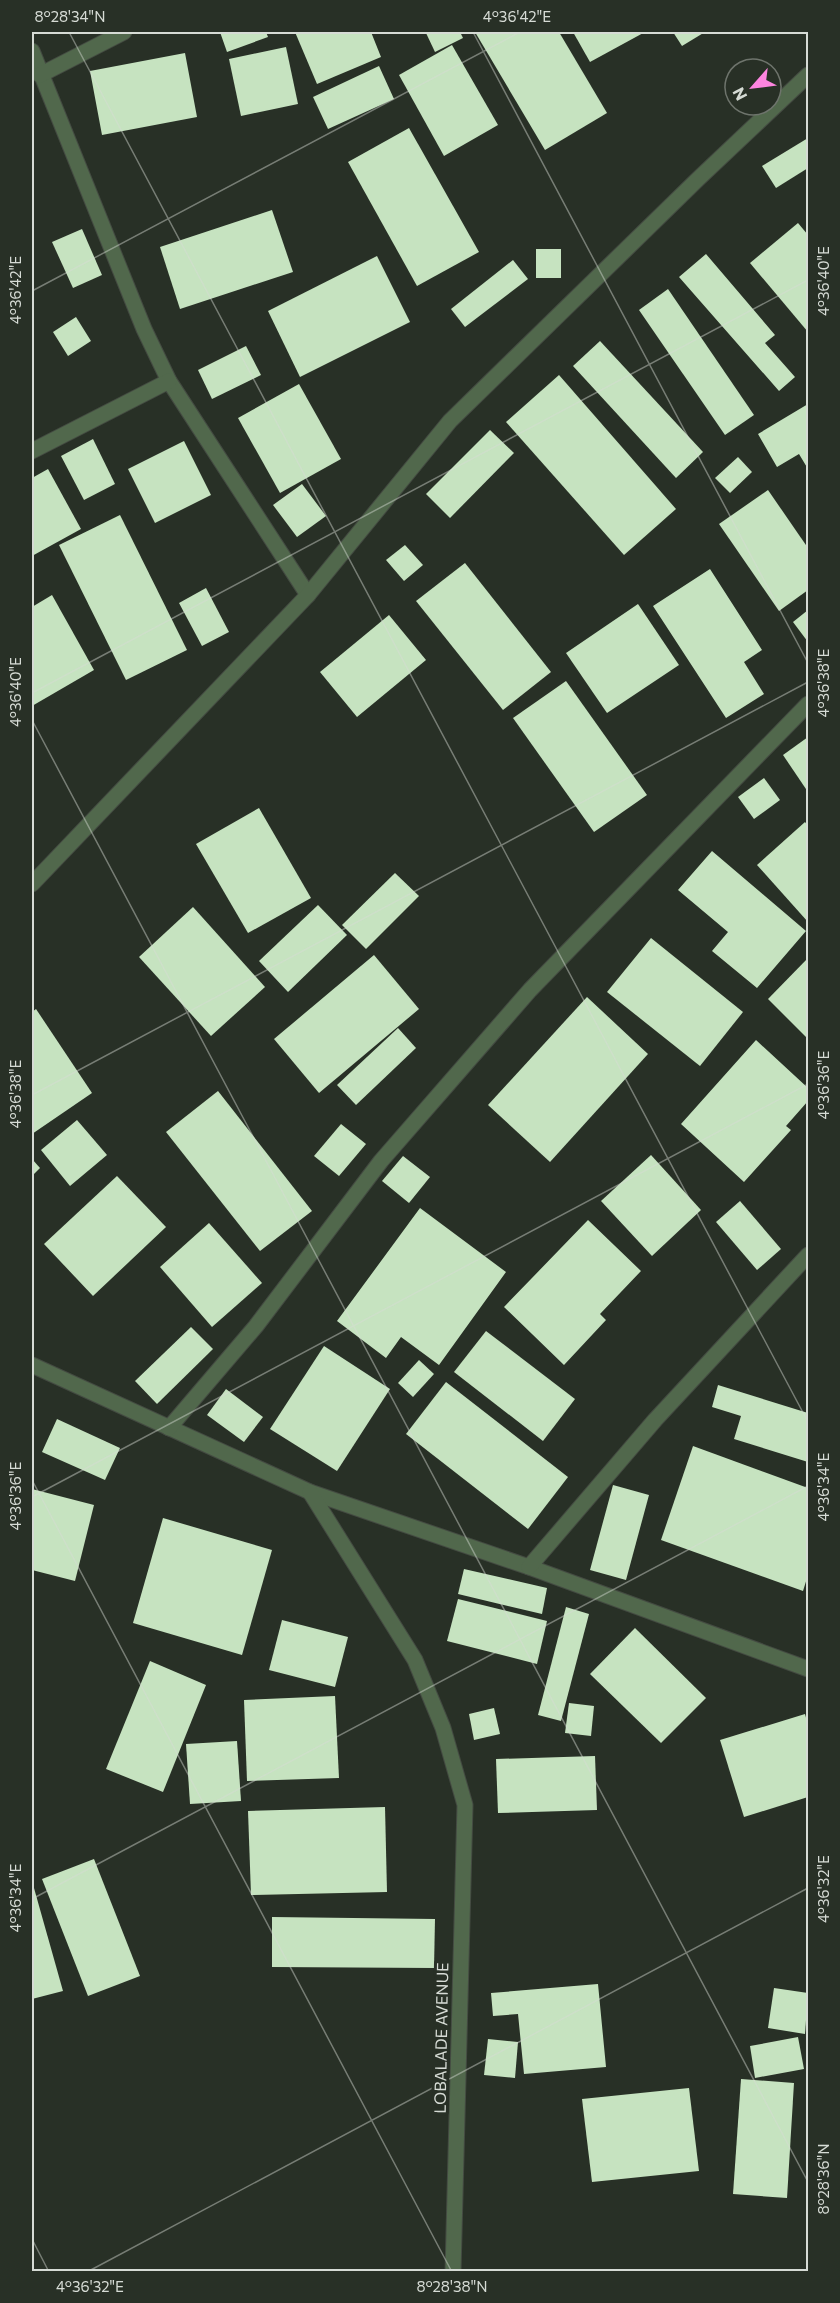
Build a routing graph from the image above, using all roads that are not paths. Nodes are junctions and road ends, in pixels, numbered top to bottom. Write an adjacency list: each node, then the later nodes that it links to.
1 (124, 32): 3 (street)
2 (32, 51): 3 (street)
3 (40, 75): 5 (street)
4 (808, 75): 7 (street)
5 (169, 381): 6 (street); 7 (street)
6 (32, 451)
7 (308, 595): 9 (street)
8 (808, 705): 12 (street)
9 (32, 884)
10 (808, 1255): 14 (street)
11 (32, 1365): 12 (street)
12 (169, 1428): 13 (street)
13 (310, 1492): 14 (street); 16 (street, LOBALADE AVENUE)
14 (529, 1567): 15 (street)
15 (808, 1669)
16 (453, 2271)

